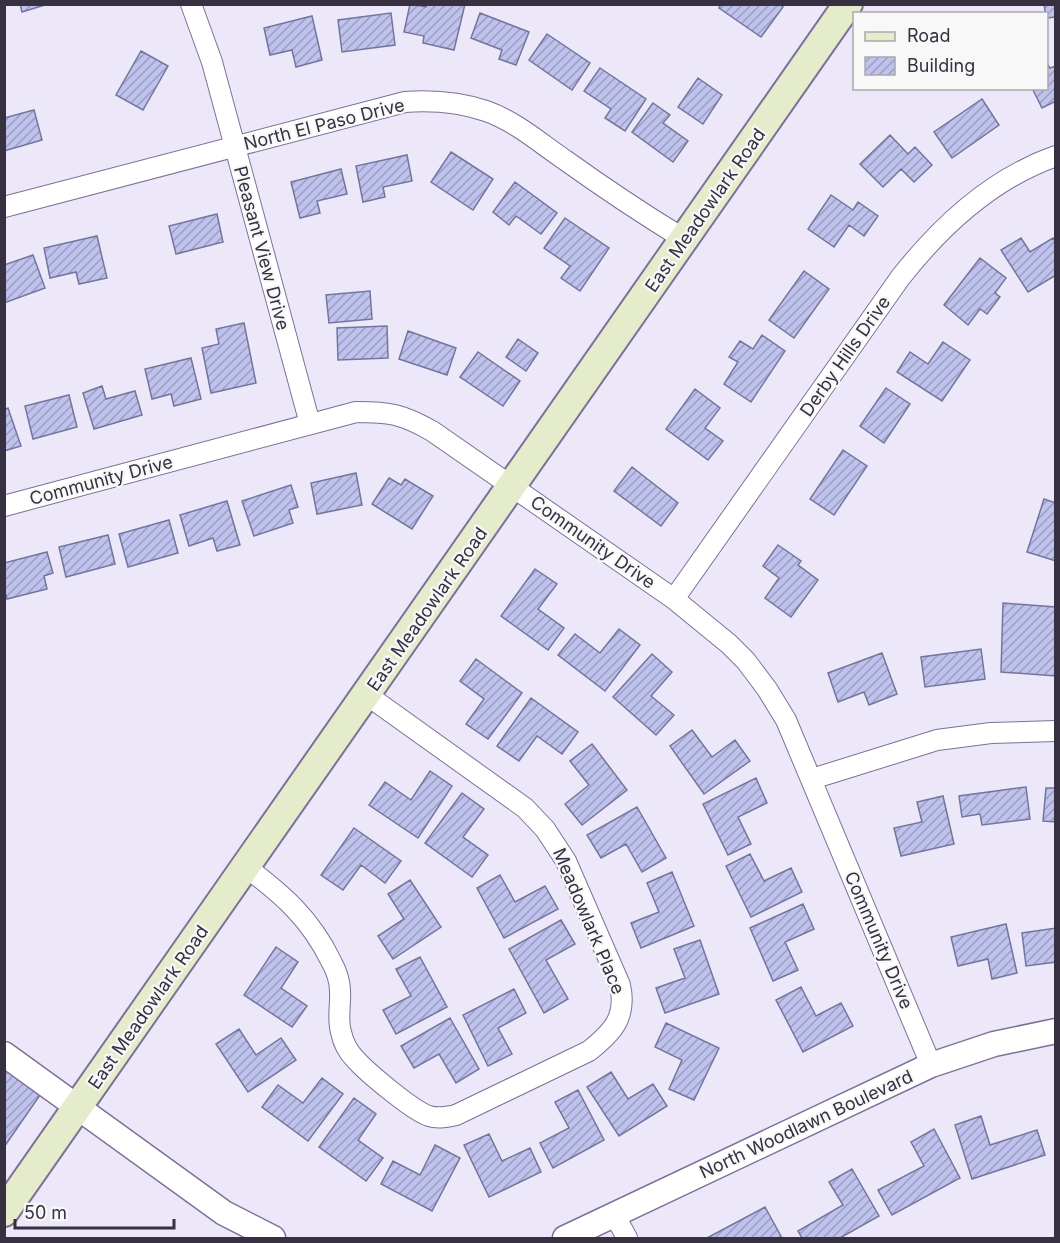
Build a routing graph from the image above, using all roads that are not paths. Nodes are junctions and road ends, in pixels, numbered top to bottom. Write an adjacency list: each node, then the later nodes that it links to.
1 (191, 4): 3 (street, Pleasant View Drive)
2 (848, 4): 6 (main road, East Meadowlark Road)
3 (234, 146): 5 (street, North El Paso Drive); 6 (street, North El Paso Drive); 7 (street, Pleasant View Drive)
4 (1056, 156): 10 (street, Derby Hills Drive)
5 (4, 207)
6 (684, 240): 8 (main road, East Meadowlark Road)
7 (310, 424): 8 (street, Community Drive); 9 (street, Community Drive)
8 (512, 487): 10 (street, Community Drive); 11 (main road, East Meadowlark Road)
9 (4, 506)
10 (674, 598): 13 (street, Community Drive)
11 (367, 694): 14 (main road, East Meadowlark Road); 14 (street, Meadowlark Place)
12 (1056, 731): 13 (street)
13 (812, 779): 17 (street, Community Drive)
14 (246, 867): 18 (main road, East Meadowlark Road)
15 (1056, 1031): 17 (street, North Woodlawn Boulevard)
16 (4, 1054): 18 (street)
17 (931, 1065): 20 (street, North Woodlawn Boulevard)
18 (78, 1108): 19 (main road, East Meadowlark Road); 21 (street)
19 (4, 1212)
20 (614, 1214): 22 (street, North Woodlawn Boulevard); 23 (street)
21 (273, 1239)
22 (565, 1239)
23 (627, 1239)

